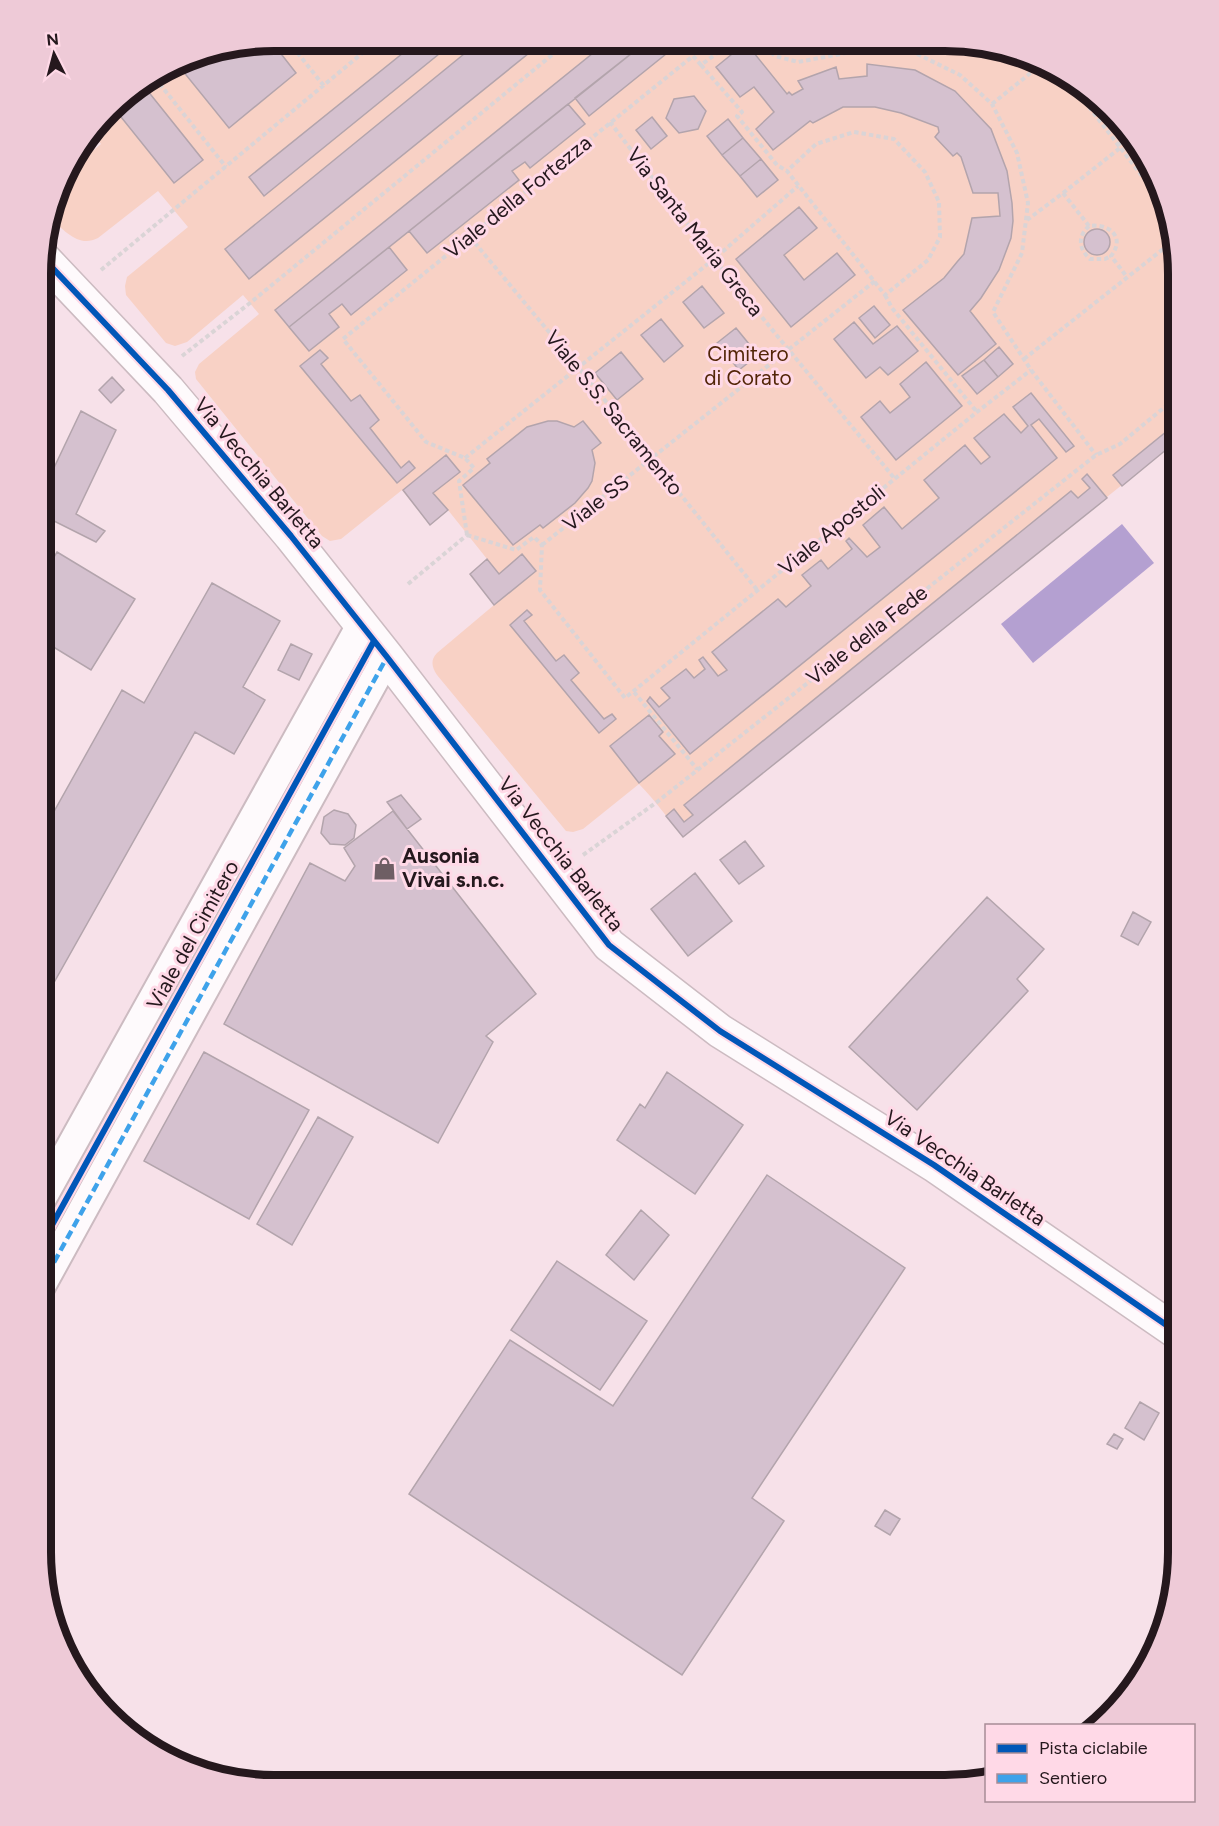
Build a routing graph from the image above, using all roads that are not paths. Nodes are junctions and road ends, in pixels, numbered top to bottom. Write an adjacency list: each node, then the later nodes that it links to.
1 (51, 266): 2 (street, Via Vecchia Barletta)
2 (374, 641): 3 (street, Viale del Cimitero); 4 (street, Viale del Cimitero); 5 (street); 6 (street, Via Vecchia Barletta)
3 (51, 1183)
4 (51, 1227)
5 (51, 1267)
6 (1168, 1326)

